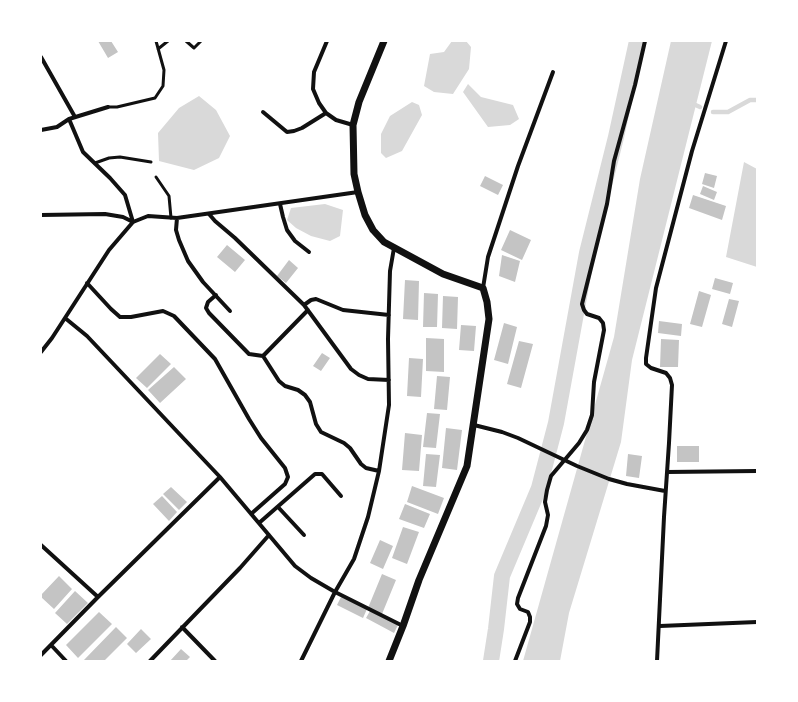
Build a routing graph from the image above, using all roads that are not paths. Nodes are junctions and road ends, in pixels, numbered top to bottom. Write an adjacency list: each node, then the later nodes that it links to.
1 (156, 41): 9 (lane)
2 (168, 41): 9 (lane)
3 (186, 41): 4 (lane)
4 (201, 41)
5 (327, 41): 14 (street)
6 (384, 41): 17 (street)
7 (645, 41): 43 (street)
8 (726, 41): 46 (street)
9 (158, 49): 12 (lane)
10 (41, 57): 15 (street)
11 (553, 72): 32 (street)
12 (108, 107): 15 (street)
13 (263, 112): 14 (street)
14 (326, 113): 17 (street)
15 (75, 117): 16 (street)
16 (69, 119): 18 (street); 20 (street)
17 (353, 125): 22 (street)
18 (41, 130)
19 (151, 162): 20 (lane)
20 (95, 163): 28 (street)
21 (156, 177): 26 (lane)
22 (358, 192): 23 (street); 29 (street)
23 (280, 204): 24 (street); 30 (street)
24 (209, 214): 27 (street); 34 (street)
25 (41, 215): 28 (street)
26 (171, 218): 27 (street); 28 (street)
27 (177, 218): 33 (street)
28 (133, 222): 31 (street)
29 (394, 248): 32 (street); 37 (street)
30 (309, 252)
31 (87, 283): 38 (street); 51 (street)
32 (483, 288): 42 (street)
33 (216, 296): 36 (street); 40 (street)
34 (304, 305): 35 (street); 37 (street)
35 (308, 310): 40 (street); 41 (street)
36 (230, 311)
37 (389, 315): 41 (street)
38 (65, 318): 39 (street); 47 (street)
39 (41, 352)
40 (263, 356): 44 (street)
41 (389, 380): 44 (street)
42 (474, 425): 43 (street); 59 (street)
43 (566, 460): 48 (street); 69 (street)
44 (379, 471): 56 (street)
45 (757, 471): 46 (street)
46 (667, 472): 48 (street)
47 (220, 477): 51 (street); 57 (street)
48 (665, 491): 60 (street)
49 (341, 496): 50 (street)
50 (278, 507): 52 (street); 54 (street)
51 (251, 514): 52 (street)
52 (259, 523): 53 (street)
53 (269, 535): 56 (street); 61 (street)
54 (304, 536)
55 (41, 545): 57 (street)
56 (335, 592): 59 (street); 67 (street)
57 (98, 597): 62 (street)
58 (757, 622): 60 (street)
59 (403, 626): 68 (street)
60 (660, 626): 70 (street)
61 (182, 627): 65 (street); 66 (street)
62 (51, 644): 63 (street); 64 (street)
63 (41, 655)
64 (66, 661)
65 (150, 661)
66 (216, 661)
67 (302, 661)
68 (389, 661)
69 (515, 661)
70 (657, 661)

